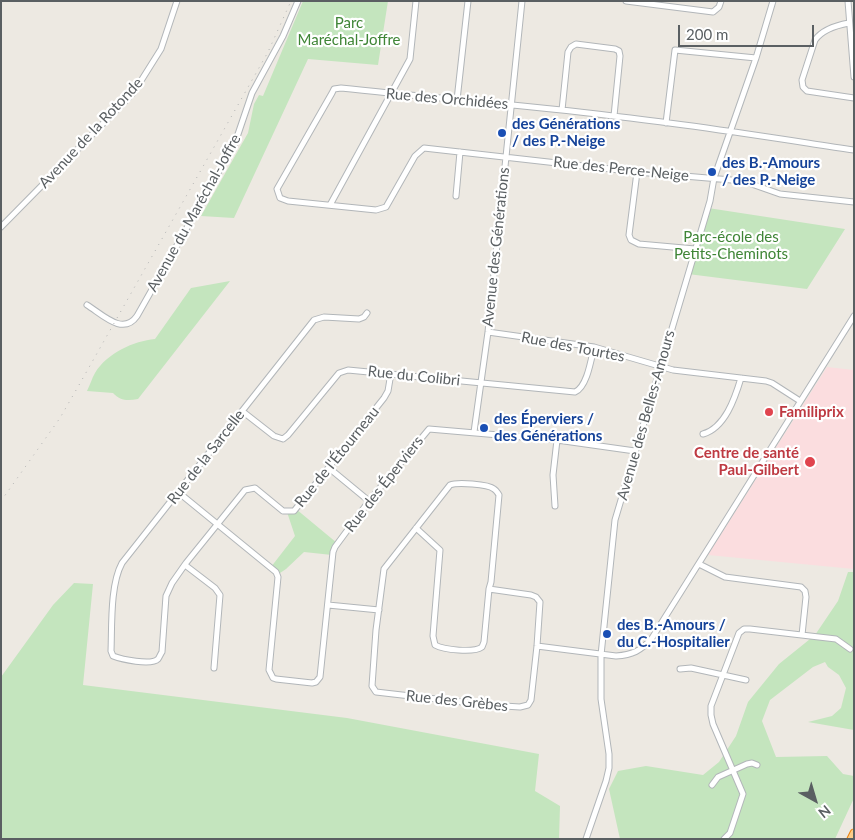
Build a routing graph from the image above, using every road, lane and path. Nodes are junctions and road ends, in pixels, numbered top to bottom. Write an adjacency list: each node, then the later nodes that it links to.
1 (177, 1): 30 (street, Avenue de la Rotonde)
2 (298, 1): 32 (street, Avenue du Maréchal-Joffre)
3 (416, 1): 13 (street)
4 (468, 1): 15 (street)
5 (522, 1): 16 (street, Avenue des Générations)
6 (626, 1): 7 (street)
7 (721, 1)
8 (773, 1): 11 (street, Avenue des Belles-Amours)
9 (848, 1): 10 (street)
10 (849, 23): 12 (street); 14 (street)
11 (756, 58): 19 (street); 20 (street, Avenue des Belles-Amours)
12 (854, 77)
13 (390, 94): 15 (street, Rue des Orchidées); 26 (street, Rue des Orchidées); 29 (street)
14 (854, 98)
15 (457, 100): 16 (street, Rue des Orchidées)
16 (510, 104): 17 (street, Rue des Orchidées); 23 (street, Avenue des Générations)
17 (562, 110): 18 (street, Rue des Orchidées); 18 (street)
18 (614, 116): 19 (street, Rue des Orchidées)
19 (666, 123): 20 (street, Rue des Orchidées)
20 (731, 132): 21 (street, Rue des Orchidées); 25 (street, Avenue des Belles-Amours)
21 (854, 150)
22 (460, 152): 23 (street, Rue des Perce-Neige); 27 (street); 29 (street, Rue des Perce-Neige)
23 (504, 157): 24 (street, Rue des Perce-Neige); 35 (street, Avenue des Générations)
24 (636, 172): 25 (street, Rue des Perce-Neige); 31 (street)
25 (714, 178): 28 (street, Rue des Perce-Neige); 31 (street, Avenue des Belles-Amours)
26 (277, 189): 29 (street, Rue des Perce-Neige)
27 (456, 196)
28 (854, 202)
29 (330, 205)
30 (1, 227)
31 (695, 249): 37 (street, Avenue des Belles-Amours)
32 (87, 305)
33 (367, 312): 42 (street, Rue de la Sarcelle)
34 (854, 316): 41 (street)
35 (488, 332): 36 (street, Rue des Tourtes); 40 (street, Avenue des Générations)
36 (594, 347): 37 (street, Rue des Tourtes); 40 (street, Rue du Colibri)
37 (660, 367): 39 (street, Rue des Tourtes); 46 (street, Avenue des Belles-Amours)
38 (391, 373): 40 (street, Rue du Colibri); 42 (street, Rue du Colibri); 47 (street, Rue de l'Étourneau)
39 (741, 378): 41 (street, Rue des Tourtes); 44 (street)
40 (481, 384): 43 (street, Avenue des Générations)
41 (800, 401): 53 (street)
42 (242, 411): 48 (street, Rue de la Sarcelle)
43 (474, 432): 45 (street, Rue des Éperviers); 49 (street, Rue des Éperviers)
44 (703, 434)
45 (557, 440): 46 (street, Rue des Éperviers); 50 (street)
46 (635, 451): 61 (street, Avenue des Belles-Amours)
47 (329, 468): 49 (street); 51 (street, Rue de l'Étourneau)
48 (178, 492): 51 (street); 62 (street, Rue de la Sarcelle)
49 (369, 501): 56 (street, Rue des Éperviers)
50 (555, 506)
51 (218, 524): 54 (street, Rue de l'Étourneau); 56 (street, Rue des Éperviers)
52 (416, 528): 55 (street, Rue des Grèbes); 55 (street); 57 (street, Rue des Grèbes)
53 (699, 564): 58 (street); 61 (street)
54 (185, 565): 62 (street, Rue de l'Étourneau); 63 (street)
55 (489, 589): 59 (street, Rue des Grèbes)
56 (328, 604): 57 (street)
57 (379, 610): 59 (street, Rue des Grèbes)
58 (802, 635): 60 (street); 65 (street)
59 (537, 646): 61 (street)
60 (850, 649)
61 (601, 655): 71 (street, Avenue des Belles-Amours)
62 (114, 656)
63 (214, 668)
64 (680, 669): 65 (street)
65 (723, 675): 66 (street); 68 (street)
66 (746, 680)
67 (757, 765): 68 (street)
68 (733, 770): 69 (street); 72 (street)
69 (712, 785)
70 (854, 832): 73 (highway)
71 (586, 839)
72 (724, 839)
73 (851, 839)

